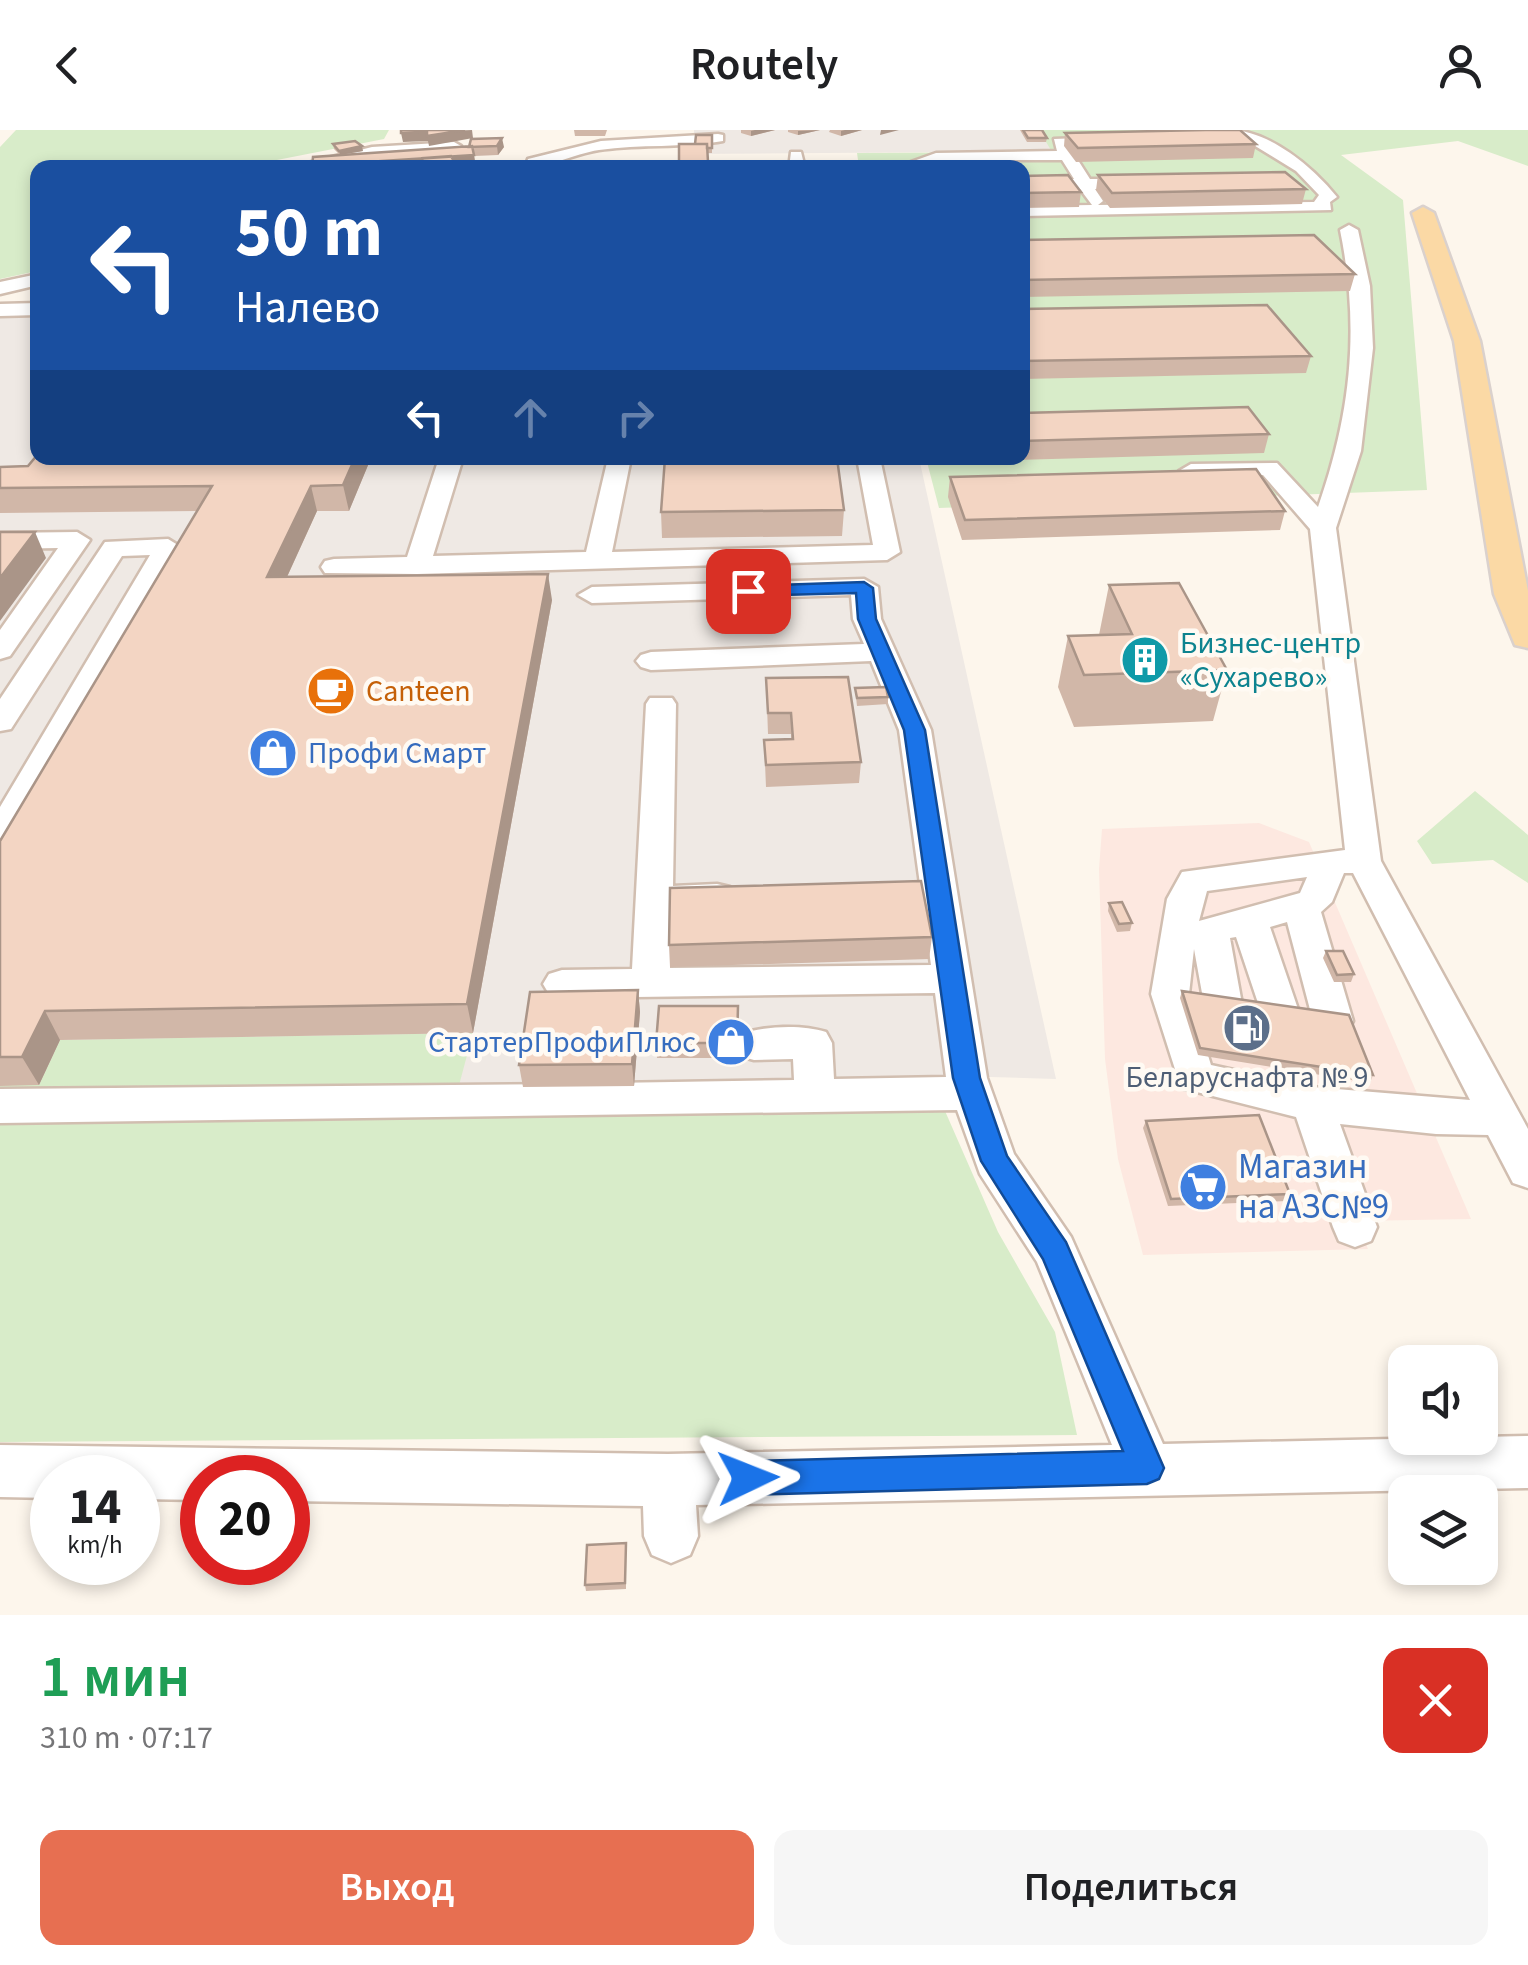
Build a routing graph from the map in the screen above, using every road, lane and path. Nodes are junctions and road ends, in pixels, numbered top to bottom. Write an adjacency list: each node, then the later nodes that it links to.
1 (1236, 130): 5 (lane)
2 (640, 131): 15 (lane)
3 (688, 134): 4 (lane); 16 (lane)
4 (718, 138)
5 (1254, 138): 6 (lane); 24 (lane)
6 (1216, 139)
7 (1118, 141): 8 (lane)
8 (1060, 142): 19 (lane); 21 (lane)
9 (454, 146): 10 (lane)
10 (363, 156): 12 (lane); 13 (lane)
11 (432, 158): 14 (lane)
12 (340, 160)
13 (373, 160)
14 (395, 160)
15 (533, 160)
16 (550, 160)
17 (927, 160): 18 (lane)
18 (962, 160)
19 (987, 160)
20 (1030, 173): 21 (lane)
21 (1080, 178): 22 (lane); 25 (lane); 26 (lane)
22 (1030, 183)
23 (1296, 183): 24 (lane)
24 (1316, 183): 26 (lane)
25 (1160, 184)
26 (1101, 210): 27 (lane)
27 (1030, 211)
28 (1423, 212): 43 (main road)
29 (1349, 230): 38 (lane)
30 (30, 281): 31 (lane)
31 (0, 288)
32 (0, 310): 33 (lane)
33 (30, 310)
34 (449, 465): 40 (lane)
35 (618, 465): 42 (lane)
36 (870, 465): 42 (lane)
37 (1171, 472): 38 (lane)
38 (1323, 528): 51 (lane)
39 (0, 540): 44 (lane)
40 (417, 566): 41 (lane); 42 (lane)
41 (334, 568)
42 (594, 578): 45 (lane)
43 (1528, 637)
44 (0, 650)
45 (882, 652): 46 (lane); 52 (lane)
46 (652, 662)
47 (661, 704): 55 (lane)
48 (66, 721): 49 (lane); 49 (lane); 50 (lane)
49 (1, 722)
50 (0, 835)
51 (1348, 862): 56 (lane); 56 (lane); 66 (lane)
52 (938, 886): 53 (lane); 57 (lane)
53 (900, 888)
54 (750, 895): 55 (lane)
55 (655, 899): 58 (lane)
56 (1233, 925): 60 (lane); 60 (lane); 60 (lane); 62 (lane)
57 (952, 979): 58 (lane); 63 (lane)
58 (650, 983): 59 (lane)
59 (562, 984)
60 (1265, 1010)
61 (754, 1045): 64 (lane)
62 (1304, 1086): 66 (lane); 68 (lane)
63 (972, 1093): 64 (lane); 70 (lane)
64 (815, 1096): 65 (lane)
65 (0, 1106)
66 (1501, 1118): 67 (lane)
67 (1528, 1170)
68 (1354, 1227)
69 (1528, 1462): 70 (lane)
70 (1147, 1468): 72 (lane)
71 (0, 1471): 72 (lane)
72 (668, 1480): 73 (lane)
73 (671, 1536)

